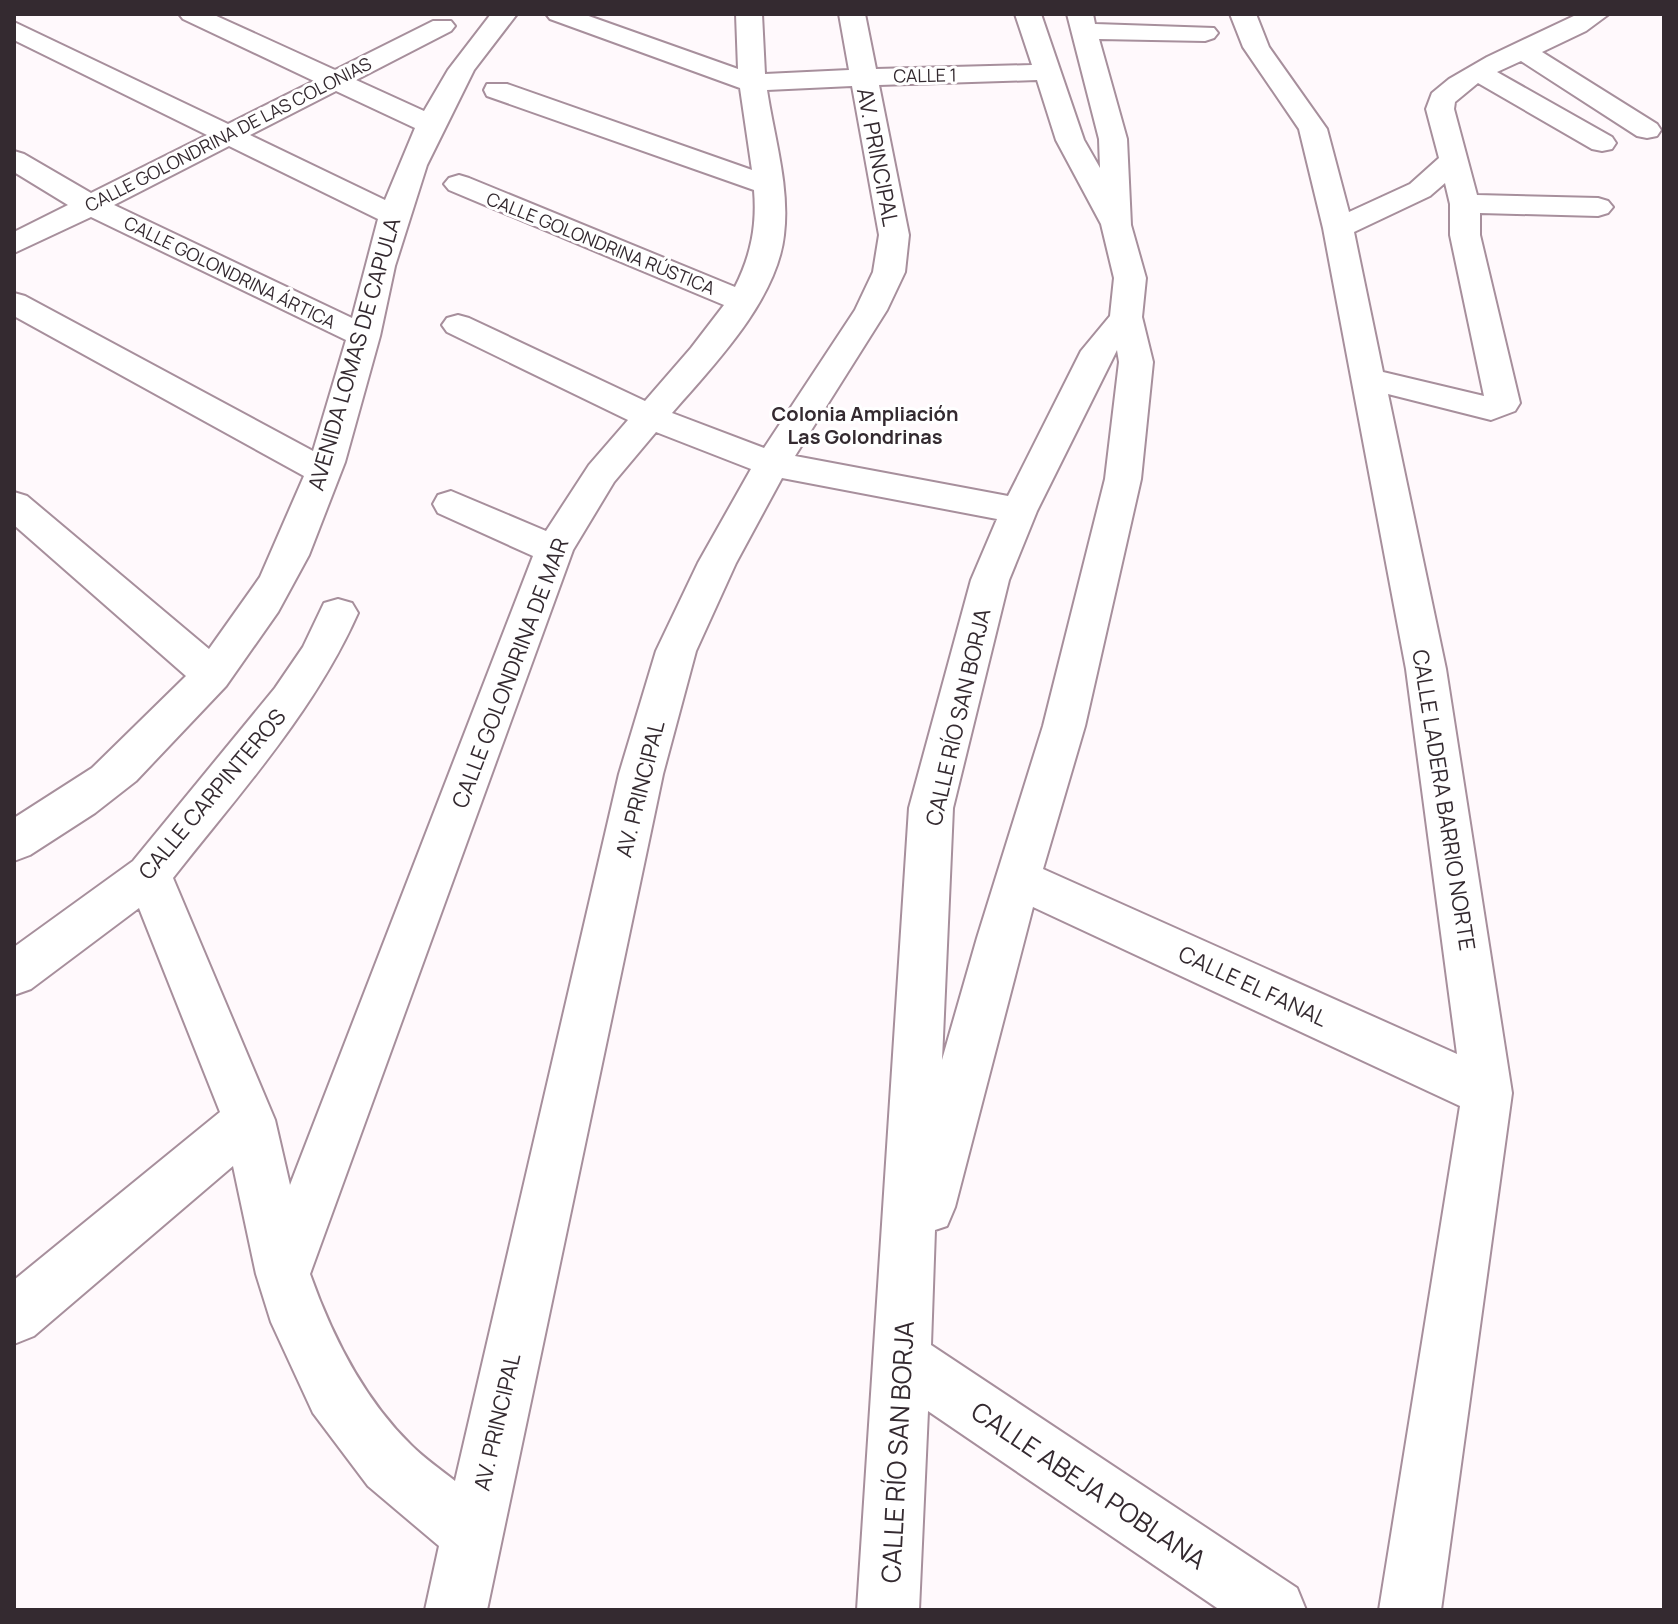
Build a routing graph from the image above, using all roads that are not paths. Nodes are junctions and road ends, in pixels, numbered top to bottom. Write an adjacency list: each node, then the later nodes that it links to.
1 (192, 14): 20 (street)
2 (414, 14): 12 (street)
3 (559, 14): 21 (street)
4 (749, 14): 21 (street, CALLE GOLONDRINA DE MAR)
5 (852, 14): 19 (street, AV. PRINCIPAL)
6 (1028, 14): 17 (street, CALLE RÍO SAN BORJA)
7 (1243, 14): 36 (street, CALLE LADERA BARRIO NORTE)
8 (1537, 14): 14 (street)
9 (1596, 14): 14 (street)
10 (1083, 22): 15 (street); 35 (street, CALLE RÍO SAN BORJA)
11 (494, 25): 12 (street); 23 (street, AVENIDA LOMAS DE CAPULA)
12 (442, 26): 20 (street, CALLE GOLONDRINA DE LAS COLONIAS)
13 (14, 30): 25 (street)
14 (1571, 32): 16 (street)
15 (1205, 33)
16 (1523, 51): 18 (street); 24 (street)
17 (1049, 72): 19 (street, CALLE 1); 35 (street, CALLE RÍO SAN BORJA)
18 (1478, 72): 26 (street); 27 (street)
19 (862, 77): 21 (street, CALLE 1); 45 (street, AV. PRINCIPAL)
20 (338, 80): 23 (street); 25 (street, CALLE GOLONDRINA DE LAS COLONIAS)
21 (752, 83): 30 (street, CALLE GOLONDRINA DE MAR)
22 (497, 90): 30 (street)
23 (429, 124): 34 (street, AVENIDA LOMAS DE CAPULA)
24 (1647, 130)
25 (227, 134): 31 (street, CALLE GOLONDRINA DE LAS COLONIAS); 34 (street)
26 (1602, 143)
27 (1455, 159): 32 (street); 36 (street)
28 (14, 160): 31 (street, CALLE GOLONDRINA ÁRTICA)
29 (459, 184): 38 (street, CALLE GOLONDRINA RÚSTICA)
30 (768, 185): 38 (street, CALLE GOLONDRINA DE MAR)
31 (88, 204): 37 (street, CALLE GOLONDRINA DE LAS COLONIAS); 42 (street, CALLE GOLONDRINA ÁRTICA)
32 (1465, 204): 33 (street); 43 (street)
33 (1598, 207)
34 (395, 216): 42 (street, AVENIDA LOMAS DE CAPULA)
35 (1116, 225): 40 (street, CALLE RÍO SAN BORJA)
36 (1338, 228): 43 (street, CALLE LADERA BARRIO NORTE)
37 (14, 244)
38 (744, 302): 44 (street, CALLE GOLONDRINA DE MAR)
39 (14, 303): 46 (street)
40 (1126, 317): 49 (street, CALLE RÍO SAN BORJA); 55 (street, CALLE RÍO SAN BORJA)
41 (458, 325): 44 (street)
42 (364, 336): 46 (street, AVENIDA LOMAS DE CAPULA)
43 (1366, 378): 57 (street, CALLE LADERA BARRIO NORTE)
44 (651, 417): 45 (street); 50 (street, CALLE GOLONDRINA DE MAR)
45 (772, 464): 49 (street); 63 (street, AV. PRINCIPAL)
46 (322, 471): 52 (street, AVENIDA LOMAS DE CAPULA)
47 (451, 504): 50 (street)
48 (14, 505): 52 (street)
49 (1019, 511): 60 (street, CALLE RÍO SAN BORJA)
50 (554, 550): 59 (street, CALLE GOLONDRINA DE MAR)
51 (338, 613): 54 (street, CALLE CARPINTEROS)
52 (212, 675): 53 (street, AVENIDA LOMAS DE CAPULA)
53 (16, 838)
54 (149, 875): 56 (street, CALLE CARPINTEROS); 58 (street)
55 (1018, 879): 57 (street, CALLE EL FANAL); 60 (street, CALLE RÍO SAN BORJA)
56 (14, 974)
57 (1487, 1093): 67 (street, CALLE LADERA BARRIO NORTE)
58 (249, 1120): 59 (street); 61 (street)
59 (283, 1274): 63 (street)
60 (905, 1294): 62 (street, CALLE RÍO SAN BORJA)
61 (14, 1316)
62 (903, 1360): 65 (street, CALLE RÍO SAN BORJA); 66 (street, CALLE ABEJA POBLANA)
63 (472, 1534): 64 (street, AV. PRINCIPAL)
64 (456, 1610)
65 (888, 1610)
66 (1275, 1610)
67 (1410, 1610)

